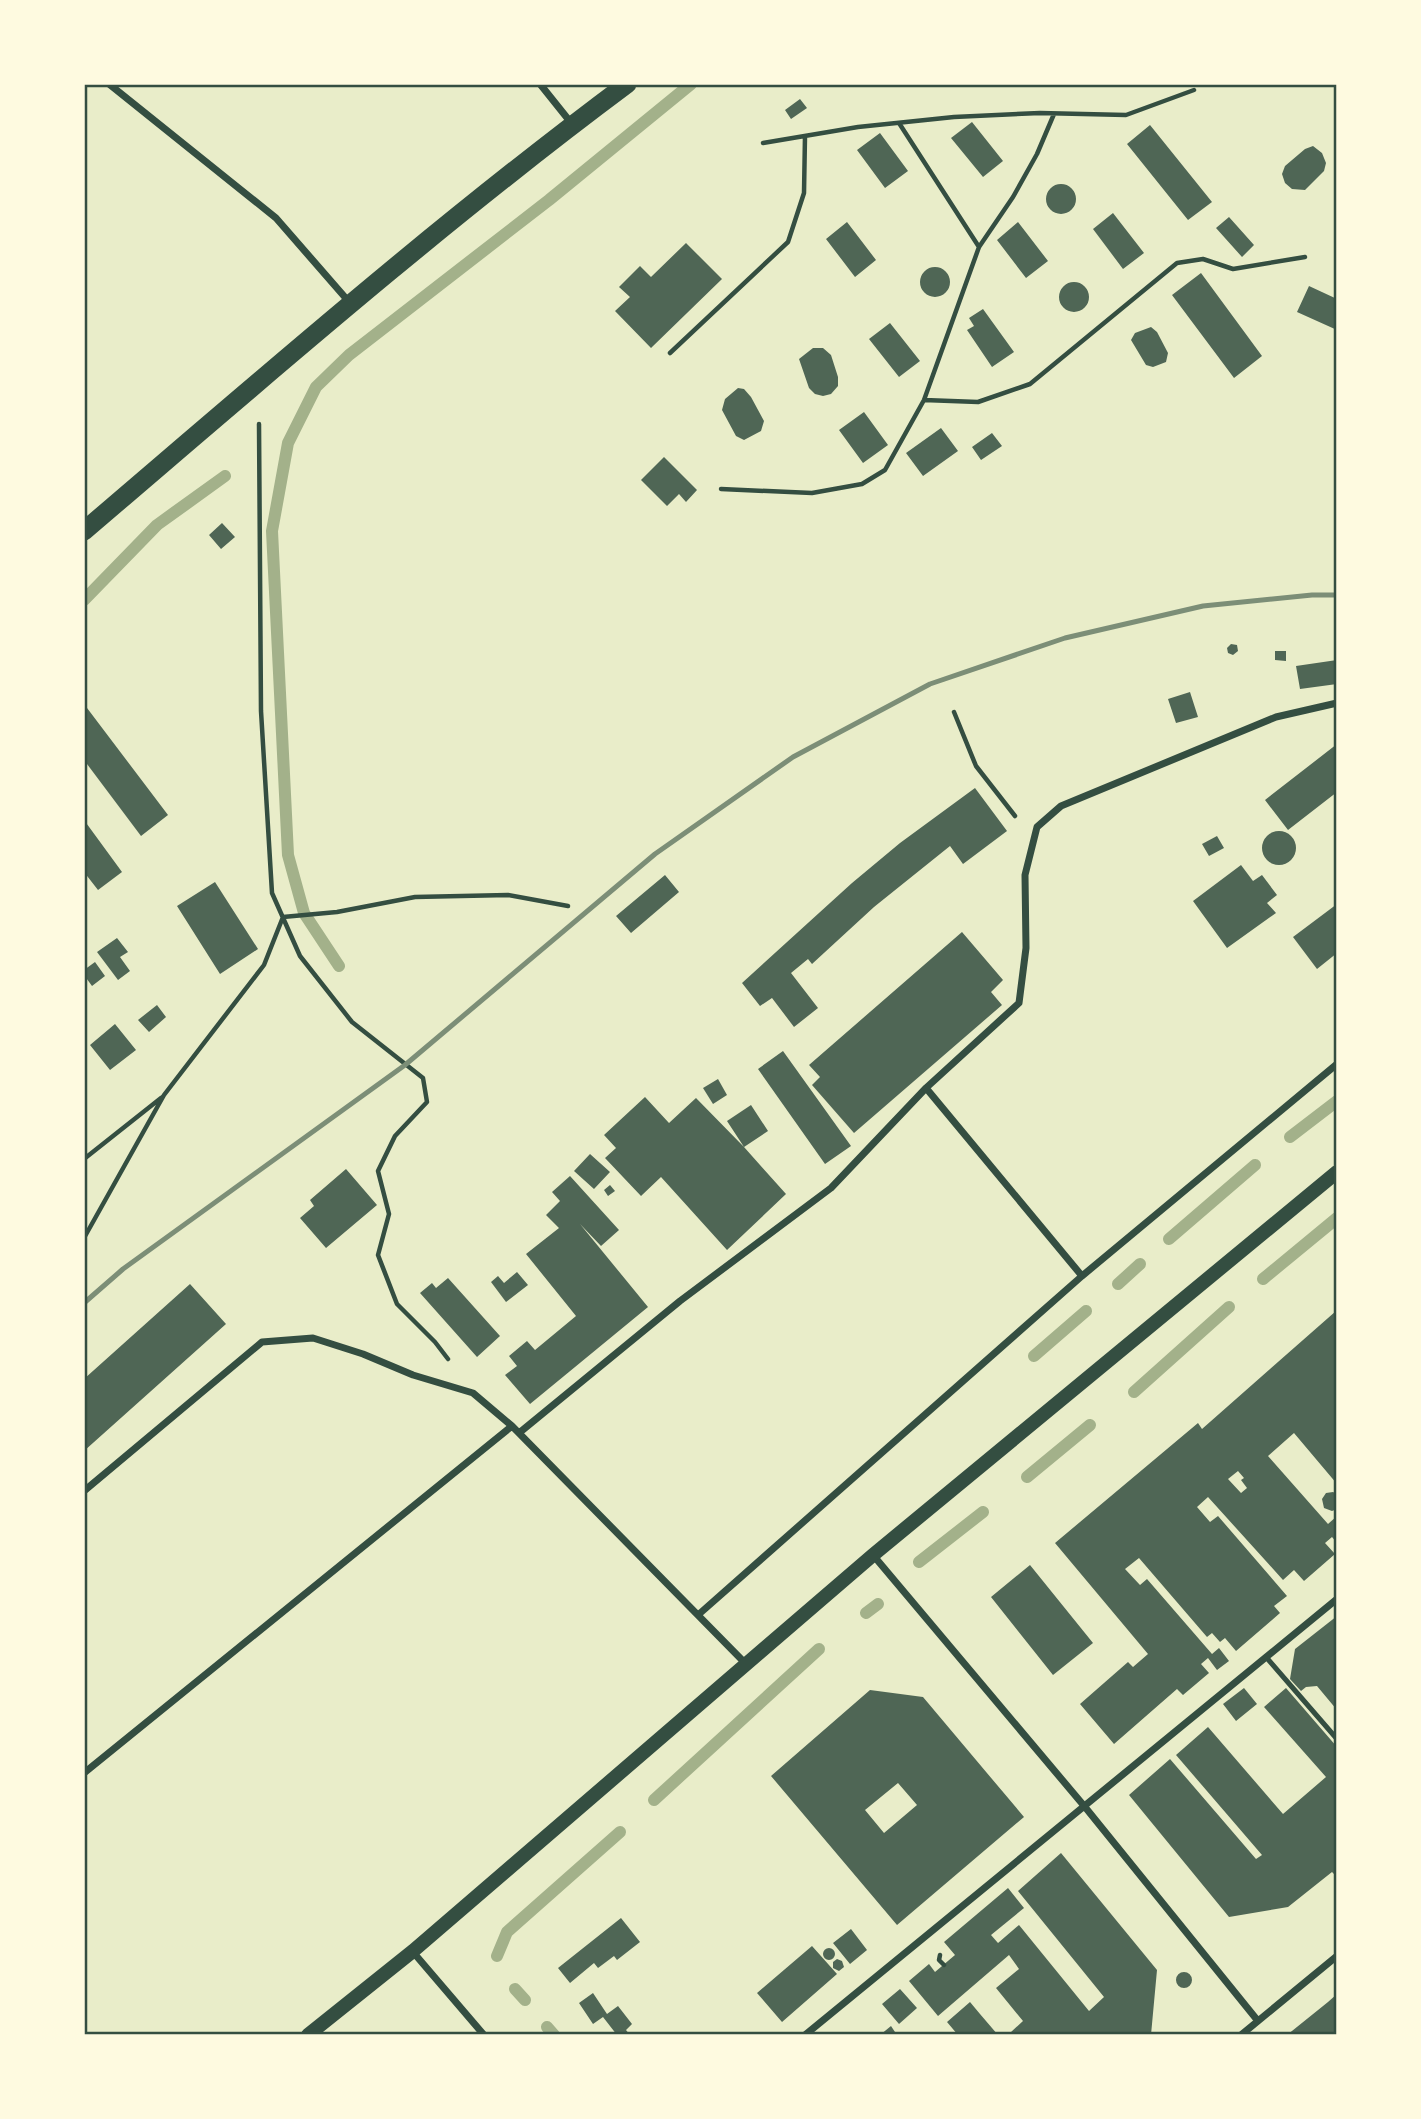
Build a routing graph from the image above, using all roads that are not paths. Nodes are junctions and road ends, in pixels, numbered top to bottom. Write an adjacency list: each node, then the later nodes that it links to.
1 (109, 84): 5 (street)
2 (540, 84): 4 (street)
3 (627, 84): 4 (highway)
4 (573, 124): 5 (highway)
5 (351, 303): 6 (highway)
6 (84, 531)
7 (1337, 703): 9 (street)
8 (1337, 1064): 11 (street)
9 (926, 1088): 11 (street); 13 (street)
10 (1337, 1172): 15 (main road)
11 (1082, 1276): 17 (street)
12 (512, 1426): 13 (street); 14 (street); 21 (street)
13 (519, 1433): 17 (street)
14 (84, 1491)
15 (873, 1555): 19 (main road); 22 (street)
16 (1337, 1599): 18 (street)
17 (698, 1615): 19 (street)
18 (1266, 1657): 20 (lane); 22 (street)
19 (745, 1663): 23 (main road)
20 (1337, 1739)
21 (84, 1773)
22 (1085, 1807): 25 (street); 28 (street)
23 (413, 1951): 26 (main road); 27 (street)
24 (1337, 1956): 25 (street)
25 (1258, 2021): 29 (street)
26 (307, 2035)
27 (484, 2035)
28 (804, 2035)
29 (1241, 2035)

